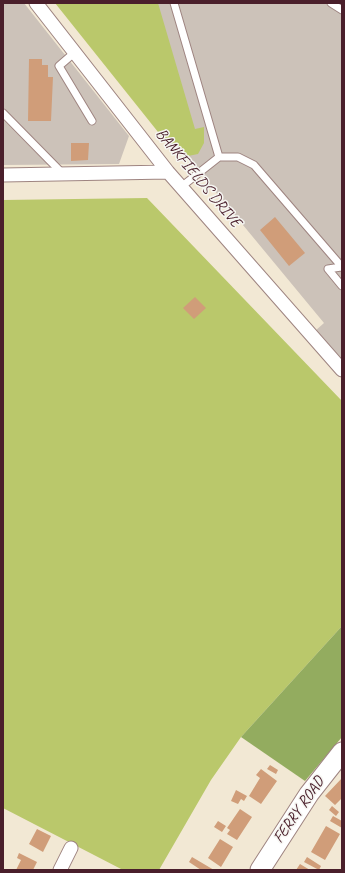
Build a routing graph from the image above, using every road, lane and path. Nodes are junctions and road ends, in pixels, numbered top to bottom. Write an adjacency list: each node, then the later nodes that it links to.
1 (36, 3): 5 (street, BANKFIELDS DRIVE)
2 (174, 3): 8 (lane)
3 (331, 3): 4 (lane)
4 (342, 10)
5 (74, 53): 7 (lane); 9 (street, BANKFIELDS DRIVE)
6 (3, 113): 10 (lane)
7 (92, 121)
8 (219, 157): 12 (lane); 13 (lane)
9 (168, 172): 10 (street); 12 (street, BANKFIELDS DRIVE)
10 (63, 174): 11 (street)
11 (3, 175)
12 (181, 186): 15 (street, BANKFIELDS DRIVE)
13 (342, 267): 14 (lane)
14 (342, 286)
15 (342, 370)
16 (342, 752): 19 (street, FERRY ROAD)
17 (71, 848): 18 (street)
18 (60, 870)
19 (260, 870)

